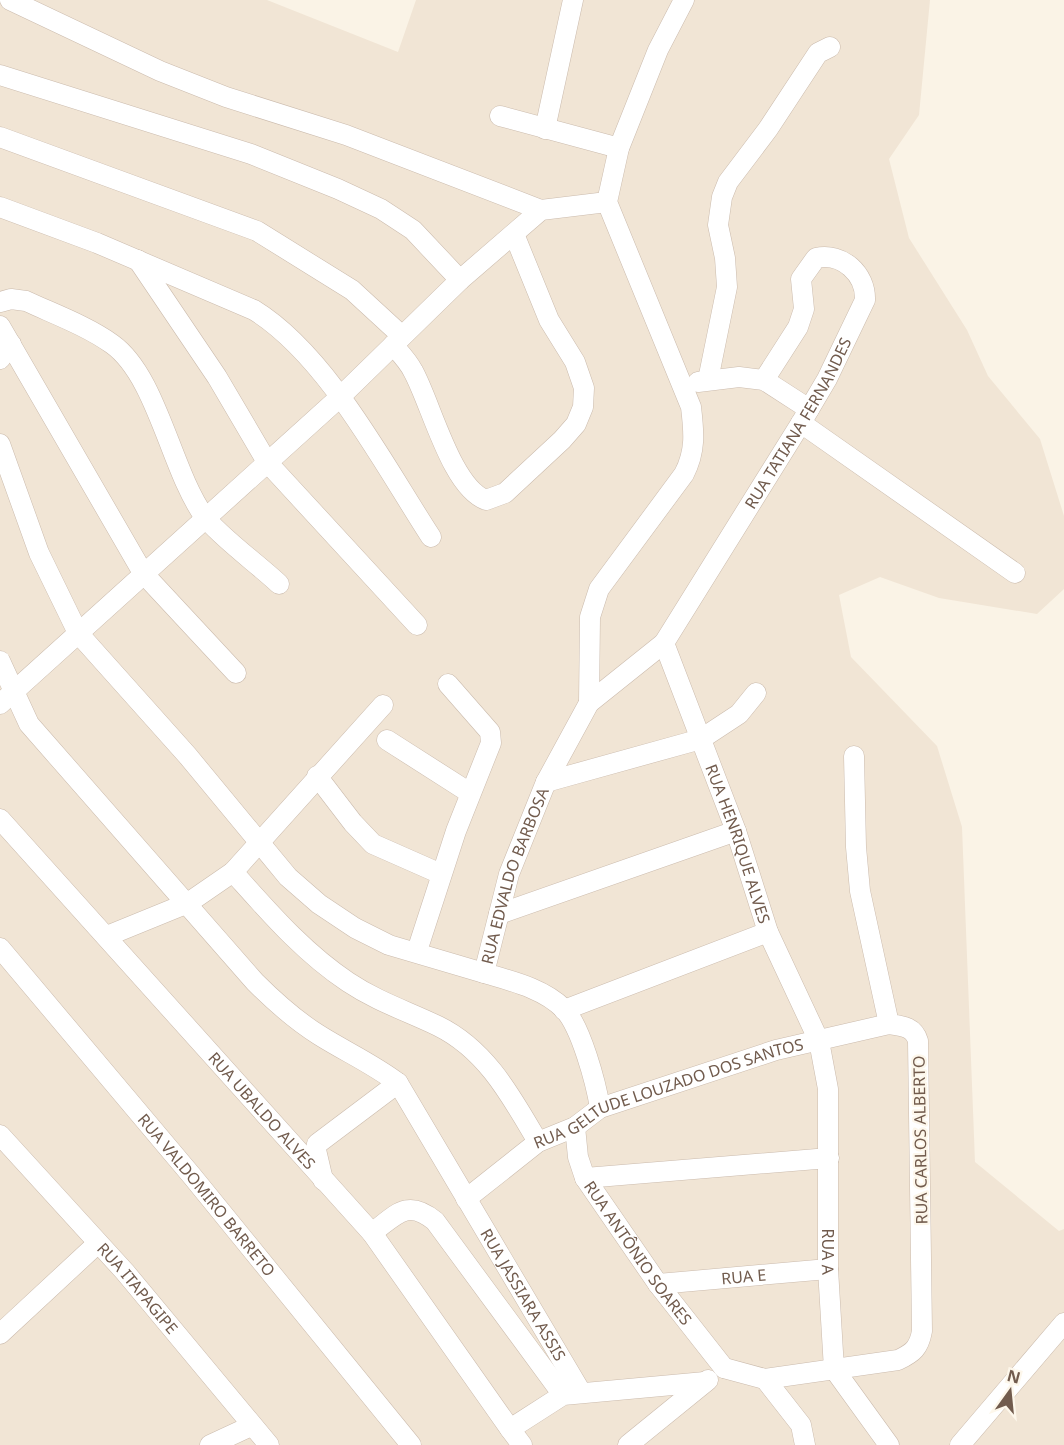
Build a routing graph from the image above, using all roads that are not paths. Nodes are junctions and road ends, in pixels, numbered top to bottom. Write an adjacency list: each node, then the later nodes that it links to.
1 (10, 0): 12 (street)
2 (573, 0): 7 (street)
3 (684, 0): 9 (street)
4 (830, 47): 20 (street)
5 (0, 75): 15 (street)
6 (500, 116): 7 (street)
7 (545, 129): 9 (street)
8 (0, 137): 18 (street)
9 (619, 148): 10 (street)
10 (607, 202): 12 (street); 22 (street)
11 (0, 207): 14 (street)
12 (541, 210): 13 (street)
13 (514, 234): 15 (street); 18 (street)
14 (138, 260): 23 (street); 26 (street)
15 (460, 280): 18 (street)
16 (0, 302): 27 (street)
17 (0, 326): 19 (street)
18 (398, 341): 23 (street)
19 (6, 351): 29 (street)
20 (708, 380): 21 (street); 22 (street)
21 (764, 380): 24 (street); 24 (street, RUA TATIANA FERNANDES)
22 (681, 386): 40 (street)
23 (340, 397): 26 (street); 28 (street)
24 (805, 416): 30 (street); 34 (street, RUA TATIANA FERNANDES)
25 (0, 444): 33 (street)
26 (267, 462): 27 (street); 32 (street)
27 (205, 517): 29 (street); 31 (street)
28 (431, 537)
29 (143, 573): 33 (street); 36 (street)
30 (1015, 573)
31 (279, 584)
32 (417, 625)
33 (78, 633): 39 (street); 50 (street)
34 (664, 643): 40 (street, RUA TATIANA FERNANDES); 42 (street, RUA HENRIQUE ALVES)
35 (0, 661): 39 (street)
36 (236, 673)
37 (448, 684): 47 (street)
38 (756, 693): 42 (street)
39 (7, 698): 53 (street)
40 (589, 703): 46 (street, RUA EDVALDO BARBOSA)
41 (383, 705): 45 (street)
42 (701, 739): 46 (street); 49 (street, RUA HENRIQUE ALVES)
43 (387, 740): 47 (street)
44 (854, 756): 61 (street)
45 (317, 776): 50 (street); 52 (street)
46 (546, 782): 54 (street, RUA EDVALDO BARBOSA)
47 (470, 793): 52 (street)
48 (0, 819): 56 (street, RUA UBALDO ALVES)
49 (736, 831): 54 (street); 55 (street, RUA HENRIQUE ALVES)
50 (257, 842): 51 (street); 58 (street)
51 (233, 872): 53 (street); 67 (street)
52 (441, 874): 58 (street)
53 (188, 903): 56 (street); 63 (street)
54 (499, 914): 59 (street, RUA EDVALDO BARBOSA)
55 (768, 932): 60 (street); 62 (street, RUA HENRIQUE ALVES)
56 (106, 936): 70 (street, RUA UBALDO ALVES)
57 (0, 948): 87 (street, RUA VALDOMIRO BARRETO)
58 (417, 951): 59 (street)
59 (484, 973): 60 (street, RUA EDVALDO BARBOSA)
60 (564, 1010): 64 (street)
61 (889, 1024): 62 (street, RUA GELTUDE LOUZADO DOS SANTOS); 79 (street, RUA CARLOS ALBERTO)
62 (819, 1041): 64 (street, RUA GELTUDE LOUZADO DOS SANTOS); 68 (street, RUA A)
63 (398, 1083): 70 (street); 71 (street, RUA JASSIARA ASSIS)
64 (600, 1108): 65 (street, RUA GELTUDE LOUZADO DOS SANTOS)
65 (575, 1127): 67 (street, RUA GELTUDE LOUZADO DOS SANTOS); 69 (street, RUA ANTÔNIO SOARES)
66 (0, 1135): 73 (street, RUA ITAPAGIPE)
67 (538, 1142): 71 (street, RUA GELTUDE LOUZADO DOS SANTOS)
68 (829, 1158): 69 (street); 74 (street, RUA A)
69 (585, 1178): 75 (street, RUA ANTÔNIO SOARES)
70 (323, 1182): 72 (street, RUA UBALDO ALVES)
71 (466, 1199): 82 (street, RUA JASSIARA ASSIS)
72 (372, 1233): 82 (street); 84 (street, RUA UBALDO ALVES)
73 (98, 1243): 77 (street); 83 (street, RUA ITAPAGIPE)
74 (828, 1269): 75 (street, RUA E); 79 (street, RUA A)
75 (658, 1284): 78 (street, RUA ANTÔNIO SOARES)
76 (1060, 1333): 91 (street)
77 (0, 1334)
78 (724, 1368): 80 (street); 81 (street)
79 (834, 1369): 80 (street); 90 (street)
80 (765, 1379): 89 (street)
81 (705, 1382): 82 (street); 88 (street)
82 (572, 1394): 84 (street)
83 (251, 1426): 85 (street); 86 (street, RUA ITAPAGIPE)
84 (512, 1431)
85 (210, 1445)
86 (269, 1445)
87 (411, 1445)
88 (628, 1445)
89 (805, 1445)
90 (889, 1445)
91 (960, 1445)

